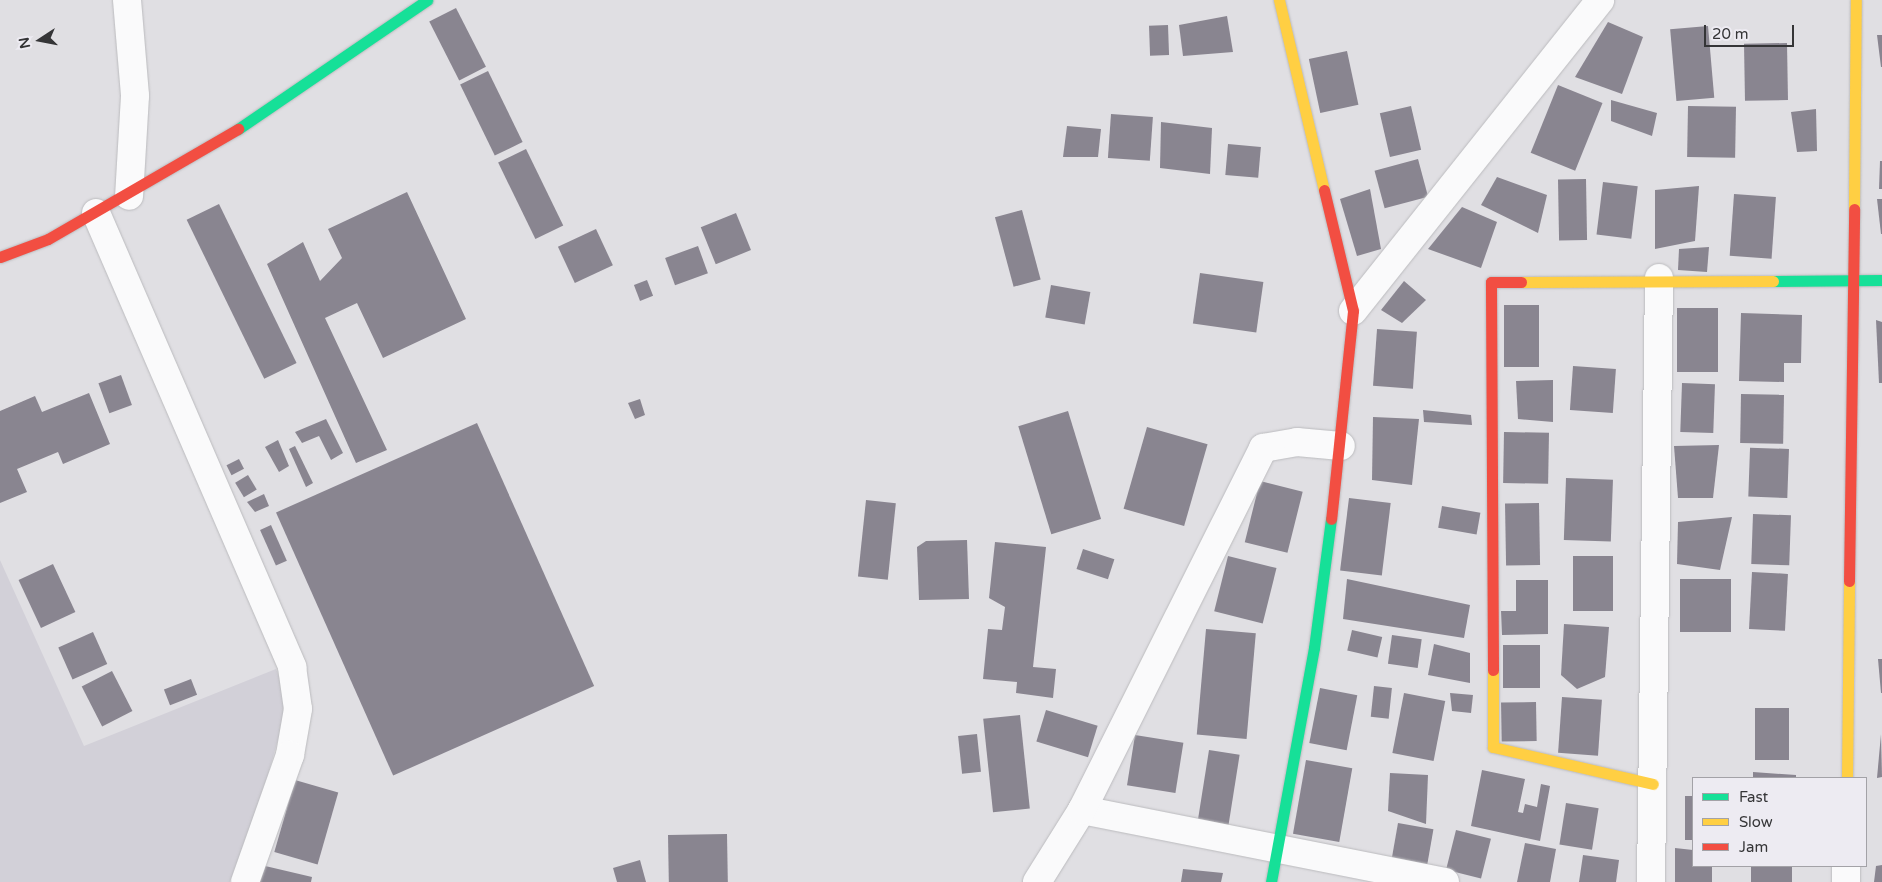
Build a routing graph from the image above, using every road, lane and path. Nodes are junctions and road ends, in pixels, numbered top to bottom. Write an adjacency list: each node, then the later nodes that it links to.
1 (127, 0): 6 (street)
2 (427, 0): 6 (street)
3 (1280, 0): 12 (street)
4 (1600, 0): 12 (street)
5 (1856, 0): 10 (street)
6 (129, 196): 7 (street)
7 (96, 213): 8 (street); 19 (street)
8 (0, 257)
9 (1660, 278): 10 (street); 15 (street); 15 (street)
10 (1851, 280): 11 (street); 14 (street)
11 (1882, 280)
12 (1353, 311): 13 (street)
13 (1341, 446): 16 (street); 17 (street)
14 (1847, 777)
15 (1653, 784): 23 (street)
16 (1082, 810): 17 (street); 20 (street)
17 (1278, 848): 21 (street); 22 (street)
18 (1846, 867): 24 (street)
19 (245, 882)
20 (1038, 882)
21 (1271, 882)
22 (1445, 882)
23 (1651, 882)
24 (1846, 882)

